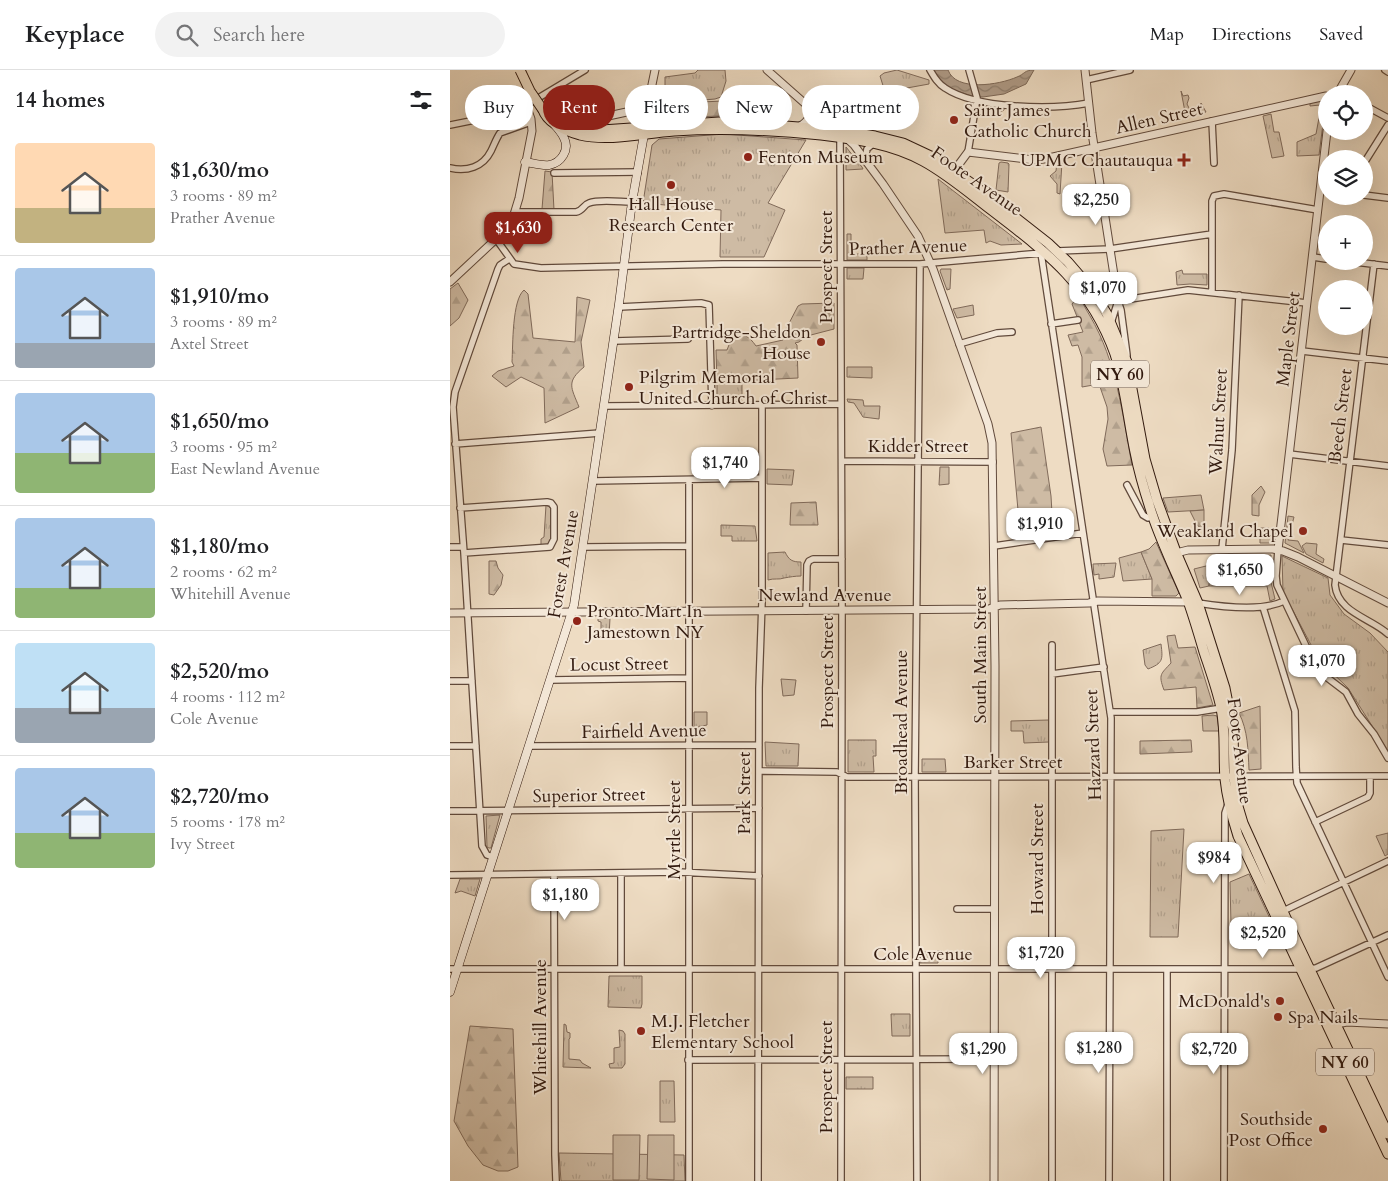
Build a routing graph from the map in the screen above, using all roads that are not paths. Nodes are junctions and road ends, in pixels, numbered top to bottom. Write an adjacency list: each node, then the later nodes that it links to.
1 (520, 70): 17 (highway, NY 60, bridge)
2 (585, 70): 15 (street)
3 (655, 70): 19 (street)
4 (767, 70): 14 (street, South Main Street)
5 (930, 70): 13 (street)
6 (969, 70): 13 (street)
7 (1085, 70): 10 (street, Foote Avenue)
8 (1130, 70): 10 (street)
9 (1352, 70): 11 (street)
10 (1086, 80): 16 (street, Foote Avenue)
11 (1343, 85)
12 (1318, 98): 22 (street, Allen Street)
13 (977, 99): 16 (street); 37 (street)
14 (802, 100)
15 (533, 101)
16 (1089, 103): 35 (street, Foote Avenue)
17 (543, 110)
18 (1373, 110): 20 (street)
19 (615, 115)
20 (1388, 118)
21 (465, 121): 23 (street)
22 (1212, 121): 35 (street, Allen Street); 40 (street)
23 (450, 124)
24 (1388, 125): 36 (street)
25 (800, 126): 32 (highway, NY 60); 33 (highway, NY 60)
26 (508, 130): 41 (street)
27 (532, 130): 39 (street)
28 (557, 130): 39 (main road)
29 (569, 130): 32 (highway, NY 60)
30 (602, 130): 32 (highway, NY 60)
31 (836, 130): 33 (street, South Main Street)
32 (644, 131): 33 (highway, NY 60); 42 (main road, Forest Avenue)
33 (840, 134): 34 (highway, Foote Avenue / NY 60); 38 (street, South Main Street); 44 (highway, Foote Avenue / NY 60); 62 (street, Prospect Street)
34 (874, 143): 38 (street); 44 (highway, Foote Avenue / NY 60)
35 (1094, 148): 37 (street, Allen Street); 53 (street, Foote Avenue)
36 (1372, 150)
37 (968, 152): 44 (street)
38 (864, 160): 60 (street, South Main Street)
39 (525, 162): 50 (street)
40 (1214, 163)
41 (450, 168)
42 (638, 172): 43 (street); 47 (main road, Forest Avenue)
43 (554, 173)
44 (952, 174): 54 (highway, Foote Avenue / NY 60); 55 (highway, Foote Avenue / NY 60)
45 (1373, 196): 46 (street)
46 (1388, 198)
47 (633, 202): 50 (street); 64 (main road, Forest Avenue)
48 (1319, 205): 49 (street, Maple Street)
49 (1318, 210): 51 (street); 56 (street, Maple Street)
50 (515, 212): 52 (street)
51 (1212, 234): 53 (street, Prather Avenue); 66 (street)
52 (498, 237): 58 (street); 65 (street)
53 (1110, 249): 54 (street, Prather Avenue); 68 (street, Foote Avenue)
54 (1056, 251): 55 (street, Prather Avenue); 72 (highway, Foote Avenue / NY 60)
55 (1043, 253): 60 (street, Prather Avenue); 73 (street, Hazzard Street); 75 (highway, Foote Avenue / NY 60)
56 (1313, 257): 57 (street); 69 (street, Maple Street)
57 (1318, 258)
58 (509, 259): 64 (street, Prather Avenue); 83 (street)
59 (920, 264): 60 (street, Prather Avenue); 62 (street, Prather Avenue); 92 (street, Broadhead Avenue)
60 (930, 264): 78 (street, South Main Street)
61 (1374, 264): 63 (street); 80 (street, Beech Street)
62 (842, 265): 64 (street, Prather Avenue); 84 (street, Prospect Street)
63 (1388, 266)
64 (624, 267): 70 (main road, Forest Avenue)
65 (450, 282)
66 (1212, 292): 67 (street); 68 (street)
67 (1239, 295): 69 (street); 110 (street, Walnut Street)
68 (1118, 301): 72 (street, Foote Avenue); 82 (street, Foote Avenue)
69 (1305, 302): 79 (street, Maple Street)
70 (619, 307): 77 (main road, Forest Avenue); 87 (street)
71 (1078, 320): 73 (street)
72 (1111, 323): 75 (street, Foote Avenue); 82 (highway, Foote Avenue / NY 60)
73 (1051, 324): 103 (street, Hazzard Street)
74 (1012, 332): 78 (street)
75 (1107, 334): 102 (highway, Foote Avenue / NY 60)
76 (688, 339): 77 (street)
77 (614, 341): 86 (main road, Forest Avenue)
78 (959, 344): 94 (street, South Main Street)
79 (1302, 351): 80 (street); 90 (street, Maple Street)
80 (1362, 358): 81 (street); 93 (street, Beech Street)
81 (1388, 361)
82 (1127, 362): 102 (highway, Foote Avenue / NY 60)
83 (452, 393): 89 (street)
84 (842, 404): 85 (street); 91 (street, Prospect Street)
85 (762, 405): 87 (street); 97 (street, Park Street)
86 (604, 406): 87 (street); 88 (main road, Forest Avenue)
87 (712, 406)
88 (600, 433): 89 (street); 99 (main road, Forest Avenue)
89 (455, 444): 96 (street)
90 (1289, 454): 93 (street); 112 (street, Maple Street)
91 (842, 461): 92 (street, Kidder Street); 114 (street, Prospect Street)
92 (918, 461): 94 (street, Kidder Street); 123 (street, Broadhead Avenue)
93 (1350, 461): 95 (street); 104 (street, Beech Street)
94 (993, 462): 107 (street, South Main Street)
95 (1388, 466)
96 (454, 468): 101 (street)
97 (762, 478): 98 (street); 125 (street, Park Street)
98 (689, 480): 99 (street); 106 (street, Myrtle Street)
99 (592, 481): 109 (main road, Forest Avenue)
100 (1127, 485): 102 (street)
101 (460, 508): 111 (street); 111 (street)
102 (1157, 515): 113 (highway, Foote Avenue / NY 60)
103 (1083, 533): 107 (street); 117 (street, Hazzard Street)
104 (1341, 540): 105 (street); 115 (street, Beech Street)
105 (1388, 545)
106 (689, 546): 109 (street); 130 (street, Myrtle Street)
107 (994, 546): 121 (street, South Main Street)
108 (450, 547): 111 (street)
109 (583, 547): 129 (main road, Forest Avenue)
110 (1222, 549): 112 (street); 113 (street)
111 (464, 550): 128 (street)
112 (1278, 550): 115 (street); 116 (street)
113 (1172, 554): 118 (highway, Foote Avenue / NY 60); 119 (highway, Foote Avenue / NY 60)
114 (842, 559): 124 (street, Prospect Street); 126 (street)
115 (1337, 576): 120 (street); 131 (street)
116 (1284, 600): 122 (street); 146 (street)
117 (1094, 602): 118 (street, Newland Avenue); 121 (street, Newland Avenue); 133 (street, Hazzard Street)
118 (1188, 602): 119 (street, Newland Avenue); 139 (highway, Foote Avenue / NY 60)
119 (1198, 603): 122 (street); 139 (highway, Foote Avenue / NY 60)
120 (1388, 603)
121 (995, 607): 123 (street, Newland Avenue); 151 (street, South Main Street)
122 (1263, 607): 153 (street)
123 (917, 609): 124 (street, Newland Avenue); 150 (street, Broadhead Avenue)
124 (842, 610): 126 (street, Newland Avenue); 148 (street, Prospect Street)
125 (762, 611): 126 (street, Newland Avenue); 130 (street, Newland Avenue); 141 (street, Park Street)
126 (806, 611)
127 (450, 612): 128 (street, Newland Avenue)
128 (468, 612): 129 (street, Newland Avenue); 138 (street)
129 (572, 612): 130 (street, Newland Avenue); 136 (main road, Forest Avenue)
130 (689, 612): 135 (street, Myrtle Street)
131 (1388, 634)
132 (1052, 644): 134 (street, Howard Street)
133 (1104, 667): 134 (street); 140 (street, Hazzard Street)
134 (1052, 674): 155 (street, Howard Street)
135 (689, 678): 136 (street, Locust Street); 142 (street, Myrtle Street)
136 (550, 680): 145 (main road, Forest Avenue)
137 (450, 681): 138 (street)
138 (472, 681): 144 (street)
139 (1225, 707): 140 (street); 152 (highway, Foote Avenue / NY 60)
140 (1110, 712): 156 (street, Hazzard Street)
141 (759, 744): 142 (street, Fairfield Avenue); 147 (street, Park Street)
142 (689, 745): 145 (street, Fairfield Avenue); 158 (street, Myrtle Street)
143 (450, 746): 144 (street)
144 (476, 746): 161 (street)
145 (529, 746): 162 (main road, Forest Avenue)
146 (1388, 758)
147 (759, 771): 148 (street, Barker Street); 159 (street, Park Street)
148 (842, 774): 150 (street, Barker Street); 183 (street, Prospect Street)
149 (1388, 776): 154 (street, Barker Street)
150 (915, 777): 151 (street, Barker Street); 184 (street, Broadhead Avenue)
151 (994, 777): 155 (street, Barker Street); 174 (street, South Main Street)
152 (1230, 777): 153 (street, Barker Street); 156 (street, Barker Street); 157 (highway, Foote Avenue / NY 60); 175 (highway, Foote Avenue / NY 60)
153 (1296, 777): 154 (street, Barker Street); 163 (street)
154 (1370, 777): 163 (street)
155 (1052, 778): 156 (street, Barker Street); 186 (street, Howard Street)
156 (1110, 778): 187 (street, Hazzard Street)
157 (1228, 802): 175 (highway, Foote Avenue / NY 60); 189 (street)
158 (688, 808): 159 (street, Superior Street); 162 (street, Superior Street); 166 (street, Myrtle Street)
159 (759, 808): 171 (street, Park Street)
160 (450, 811): 161 (street, Superior Street)
161 (481, 811): 162 (street, Superior Street); 164 (street)
162 (508, 811): 164 (main road, Forest Avenue)
163 (1315, 822): 172 (street)
164 (493, 857): 168 (main road, Forest Avenue)
165 (1388, 861): 172 (street)
166 (688, 872): 167 (street); 171 (street); 181 (street, Myrtle Street)
167 (622, 873): 169 (street); 180 (street)
168 (487, 874): 169 (street); 170 (street); 178 (main road, Forest Avenue)
169 (554, 874): 179 (street, Whitehill Avenue)
170 (450, 875)
171 (759, 876): 182 (street, Park Street)
172 (1343, 882): 175 (street); 177 (street)
173 (957, 909): 174 (street)
174 (994, 909): 185 (street, South Main Street)
175 (1278, 913): 190 (highway, Foote Avenue / NY 60)
176 (1388, 935): 177 (street, Cole Avenue)
177 (1371, 943): 190 (street, Cole Avenue); 191 (street)
178 (454, 969): 179 (street, Cole Avenue); 192 (main road, Forest Avenue)
179 (554, 969): 180 (street, Cole Avenue); 203 (street, Whitehill Avenue)
180 (621, 969): 181 (street, Cole Avenue)
181 (688, 969): 182 (street, Cole Avenue); 195 (street, Myrtle Street)
182 (758, 969): 183 (street, Cole Avenue); 196 (street, Park Street)
183 (841, 969): 184 (street, Cole Avenue); 197 (street, Prospect Street)
184 (915, 969): 185 (street, Cole Avenue); 198 (street, Broadhead Avenue)
185 (994, 969): 186 (street, Cole Avenue); 199 (street, South Main Street)
186 (1052, 969): 187 (street, Cole Avenue); 209 (street, Howard Street)
187 (1110, 969): 188 (street, Cole Avenue); 210 (street, Hazzard Street)
188 (1167, 969): 189 (street, Cole Avenue); 211 (street)
189 (1224, 969): 190 (street, Cole Avenue); 212 (street)
190 (1305, 969): 194 (highway, Foote Avenue / NY 60)
191 (1388, 978)
192 (450, 992)
193 (1388, 1024): 194 (street)
194 (1332, 1025): 200 (highway, Foote Avenue / NY 60)
195 (688, 1060): 196 (street); 204 (street, Myrtle Street)
196 (758, 1060): 197 (street); 205 (street, Park Street)
197 (841, 1060): 198 (street); 206 (street, Prospect Street)
198 (916, 1060): 199 (street); 207 (street, Broadhead Avenue)
199 (994, 1060): 208 (street, South Main Street)
200 (1382, 1124): 201 (highway, Foote Avenue / NY 60); 202 (highway, Foote Avenue / NY 60)
201 (1388, 1134)
202 (1388, 1154)
203 (556, 1181)
204 (689, 1181)
205 (758, 1181)
206 (840, 1181)
207 (917, 1181)
208 (994, 1181)
209 (1052, 1181)
210 (1109, 1181)
211 (1167, 1181)
212 (1224, 1181)

